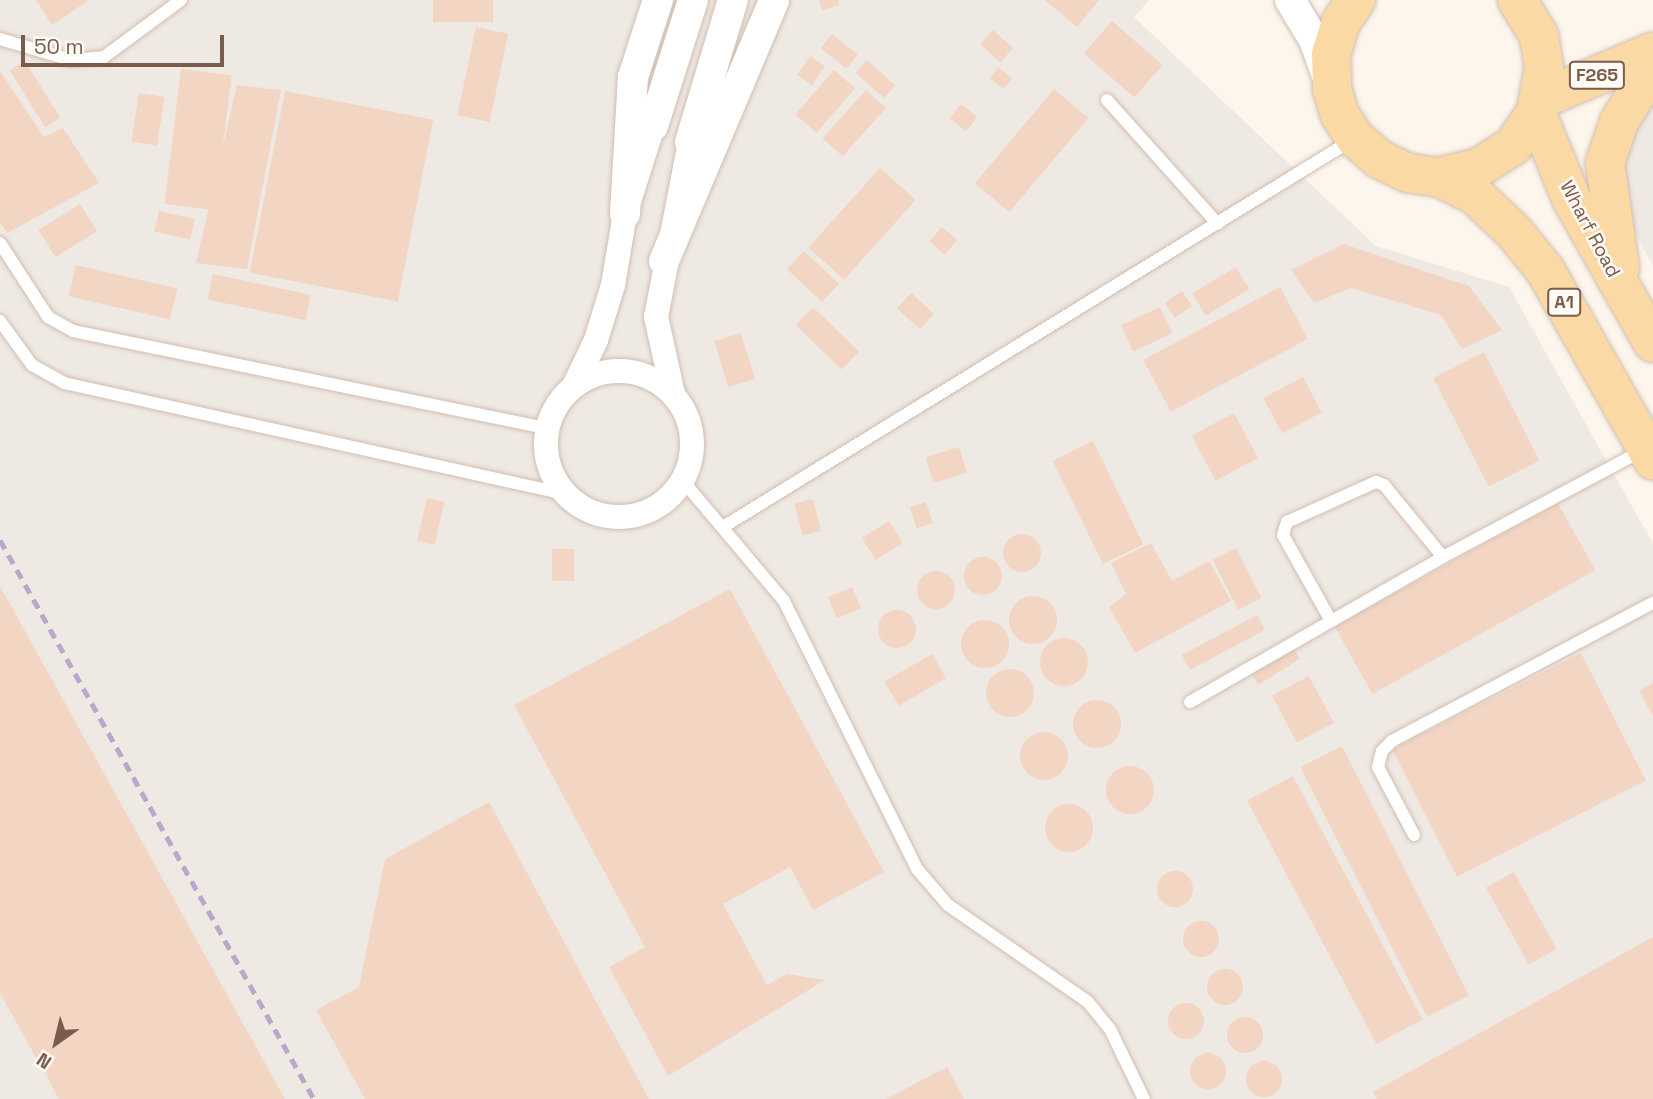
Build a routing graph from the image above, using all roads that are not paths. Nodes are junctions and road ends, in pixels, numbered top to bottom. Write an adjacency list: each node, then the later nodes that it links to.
1 (181, 0): 9 (lane)
2 (658, 0): 19 (street)
3 (693, 0): 15 (street)
4 (733, 0): 17 (street)
5 (774, 0): 22 (street)
6 (1290, 0): 12 (street)
7 (1356, 0): 12 (main road)
8 (1517, 0): 14 (main road)
9 (0, 39)
10 (1653, 52): 14 (main road, F265)
11 (1653, 67): 23 (main road)
12 (1332, 89): 16 (main road)
13 (1107, 100): 20 (lane)
14 (1538, 105): 18 (main road); 23 (main road, Wharf Road)
15 (653, 127): 19 (street)
16 (1355, 138): 18 (main road); 20 (lane)
17 (690, 142): 22 (street)
18 (1438, 177): 29 (main road, A1)
19 (625, 214): 26 (street)
20 (1217, 224): 32 (lane)
21 (0, 243): 28 (lane)
22 (664, 261): 27 (street)
23 (1624, 291): 25 (main road, Wharf Road)
24 (0, 321): 31 (lane)
25 (1653, 343)
26 (574, 386): 27 (street); 28 (street)
27 (673, 394): 30 (street)
28 (547, 428): 31 (street)
29 (1650, 454): 33 (lane)
30 (683, 481): 31 (street); 32 (lane)
31 (565, 494)
32 (723, 527): 38 (lane)
33 (1443, 557): 35 (lane); 35 (lane)
34 (1653, 603): 37 (lane)
35 (1331, 621): 36 (lane)
36 (1190, 702)
37 (1414, 835)
38 (1144, 1099)

